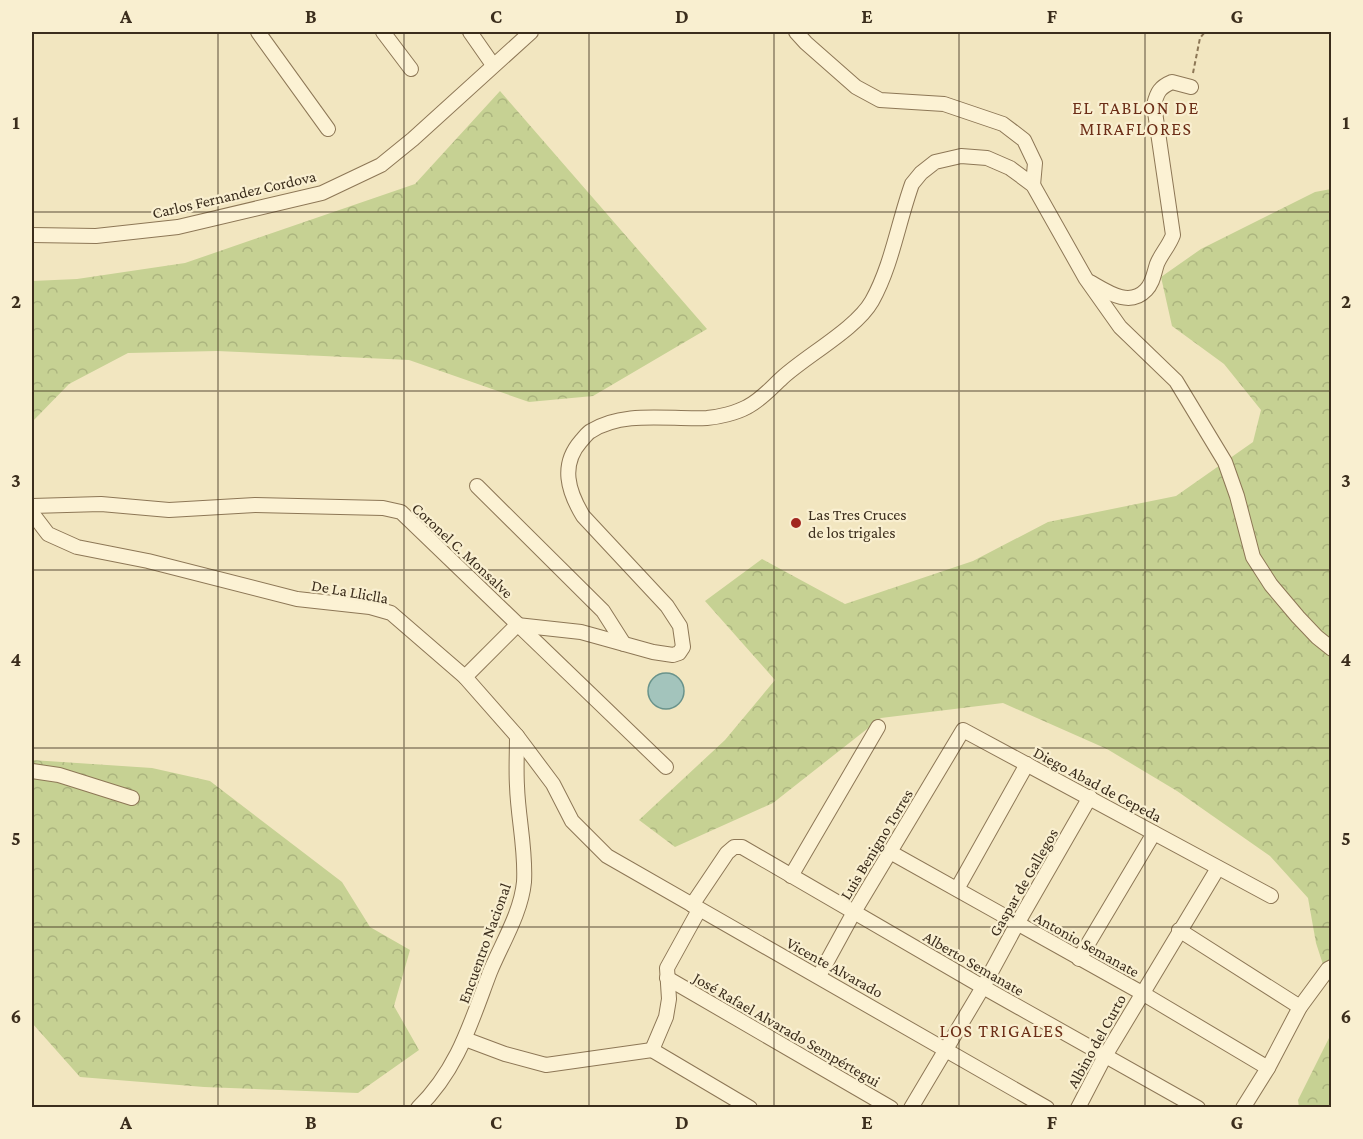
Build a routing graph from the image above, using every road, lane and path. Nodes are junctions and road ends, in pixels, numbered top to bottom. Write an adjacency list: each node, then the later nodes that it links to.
1 (258, 32): 10 (street)
2 (383, 32): 8 (street)
3 (470, 32): 7 (street)
4 (531, 32): 7 (street, Carlos Fernandez Cordova)
5 (796, 32): 11 (street)
6 (1205, 32): 9 (path)
7 (494, 65): 12 (street, Carlos Fernandez Cordova)
8 (411, 69)
9 (1191, 87): 13 (street)
10 (328, 129)
11 (1033, 185): 13 (street); 20 (street)
12 (32, 236)
13 (1086, 279): 21 (street)
14 (477, 486): 17 (street)
15 (32, 506): 18 (street, Coronel C. Monsalve)
16 (32, 513): 22 (street, De La Lliclla)
17 (603, 612): 19 (street); 20 (street)
18 (517, 625): 19 (street); 22 (street); 27 (street, Coronel C. Monsalve)
19 (587, 634): 20 (street)
20 (624, 644)
21 (1332, 649)
22 (465, 677): 25 (street, De La Lliclla)
23 (878, 727): 35 (street)
24 (963, 730): 26 (street, Diego Abad de Cepeda); 32 (street, Luis Benigno Torres)
25 (517, 736): 33 (street, De La Lliclla); 49 (street, Encuentro Nacional)
26 (1027, 764): 29 (street, Diego Abad de Cepeda); 36 (street)
27 (666, 767)
28 (32, 771): 30 (street)
29 (1090, 797): 31 (street, Diego Abad de Cepeda); 40 (street, Gaspar de Gallegos)
30 (132, 798)
31 (1154, 833): 34 (street, Diego Abad de Cepeda); 42 (street)
32 (890, 852): 36 (street, Antonio Semanate); 39 (street, Luis Benigno Torres)
33 (607, 856): 38 (street, Vicente Alvarado)
34 (1218, 868): 37 (street, Diego Abad de Cepeda); 41 (street, Albino del Curto)
35 (791, 876): 38 (street, Alberto Semanate); 39 (street, Alberto Semanate)
36 (957, 889): 40 (street, Antonio Semanate)
37 (1271, 896)
38 (695, 908): 44 (street, Vicente Alvarado); 45 (street)
39 (854, 912): 44 (street, Luis Benigno Torres); 46 (street, Alberto Semanate)
40 (1017, 924): 42 (street, Antonio Semanate); 46 (street, Gaspar de Gallegos)
41 (1179, 930): 47 (street, Albino del Curto); 48 (street)
42 (1079, 959): 47 (street, Antonio Semanate)
43 (1332, 966): 48 (street)
44 (819, 976): 50 (street, Vicente Alvarado)
45 (667, 978): 51 (street); 56 (street, José Rafael Alvarado Sempértegui)
46 (983, 987): 50 (street, Gaspar de Gallegos); 52 (street, Alberto Semanate)
47 (1142, 993): 52 (street, Albino del Curto); 53 (street, Antonio Semanate)
48 (1300, 1007): 53 (street)
49 (465, 1039): 51 (street); 54 (street, Encuentro Nacional)
50 (946, 1048): 57 (street, Gaspar de Gallegos); 58 (street, Vicente Alvarado)
51 (652, 1050): 55 (street)
52 (1105, 1056): 59 (street, Albino del Curto); 60 (street, Alberto Semanate)
53 (1268, 1068): 61 (street)
54 (418, 1107)
55 (750, 1107)
56 (891, 1107)
57 (911, 1107)
58 (1047, 1107)
59 (1077, 1107)
60 (1198, 1107)
61 (1243, 1107)

